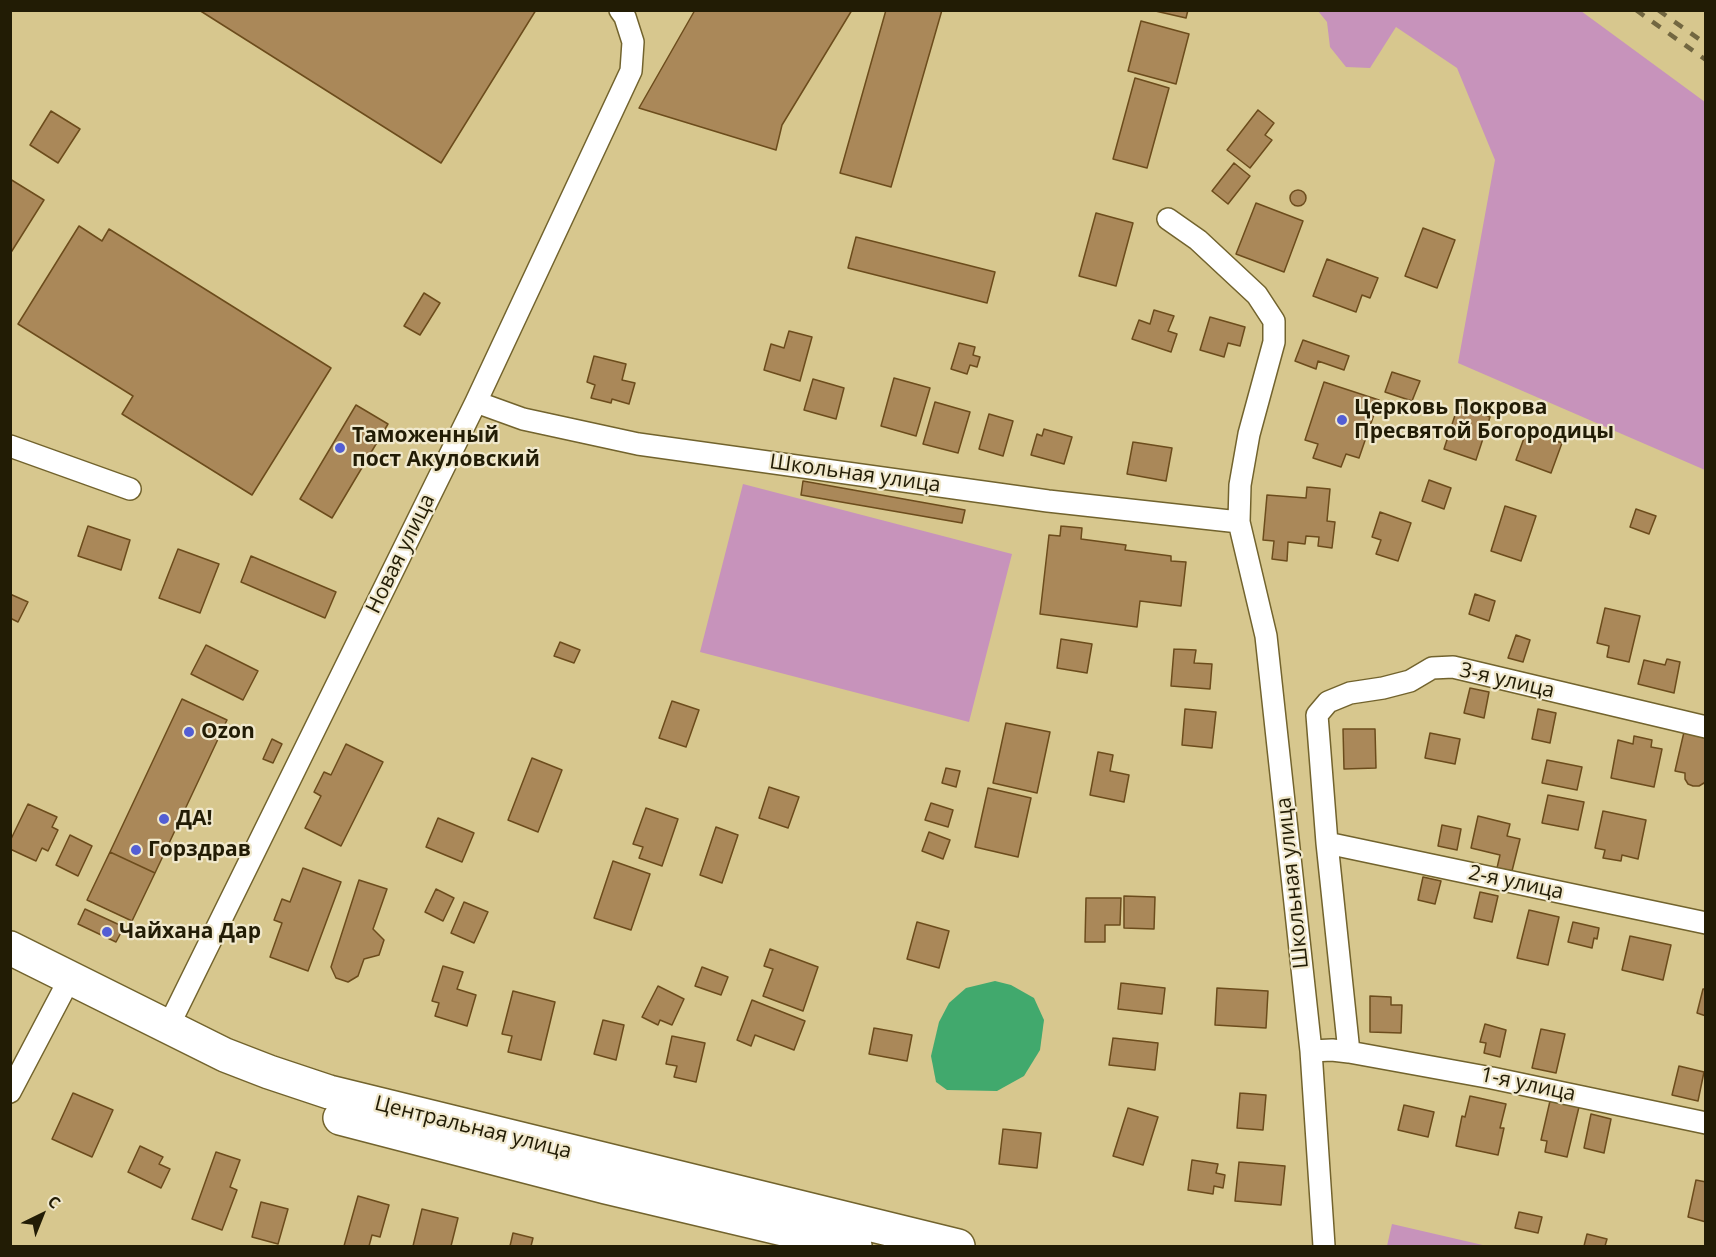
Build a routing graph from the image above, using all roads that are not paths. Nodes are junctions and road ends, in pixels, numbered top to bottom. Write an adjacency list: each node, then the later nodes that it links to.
1 (620, 10): 3 (street, Новая улица)
2 (1168, 219): 6 (street, Школьная улица)
3 (476, 402): 6 (street, Школьная улица); 13 (street, Новая улица)
4 (10, 446): 5 (street)
5 (130, 489)
6 (1239, 522): 14 (street, Школьная улица)
7 (1706, 727): 8 (street, 3-я улица)
8 (1327, 843): 9 (street, 2-я улица); 15 (street)
9 (1706, 922)
10 (10, 948): 12 (main road, Центральная улица)
11 (10, 971): 12 (main road, Центральная улица)
12 (65, 987): 13 (main road, Центральная улица); 16 (street); 18 (main road, Центральная улица)
13 (168, 1027): 19 (main road, Центральная улица)
14 (1311, 1051): 15 (street, 1-я улица); 20 (street, Школьная улица)
15 (1349, 1052): 17 (street, 1-я улица)
16 (10, 1092)
17 (1706, 1123)
18 (855, 1246)
19 (958, 1246)
20 (1324, 1246)

